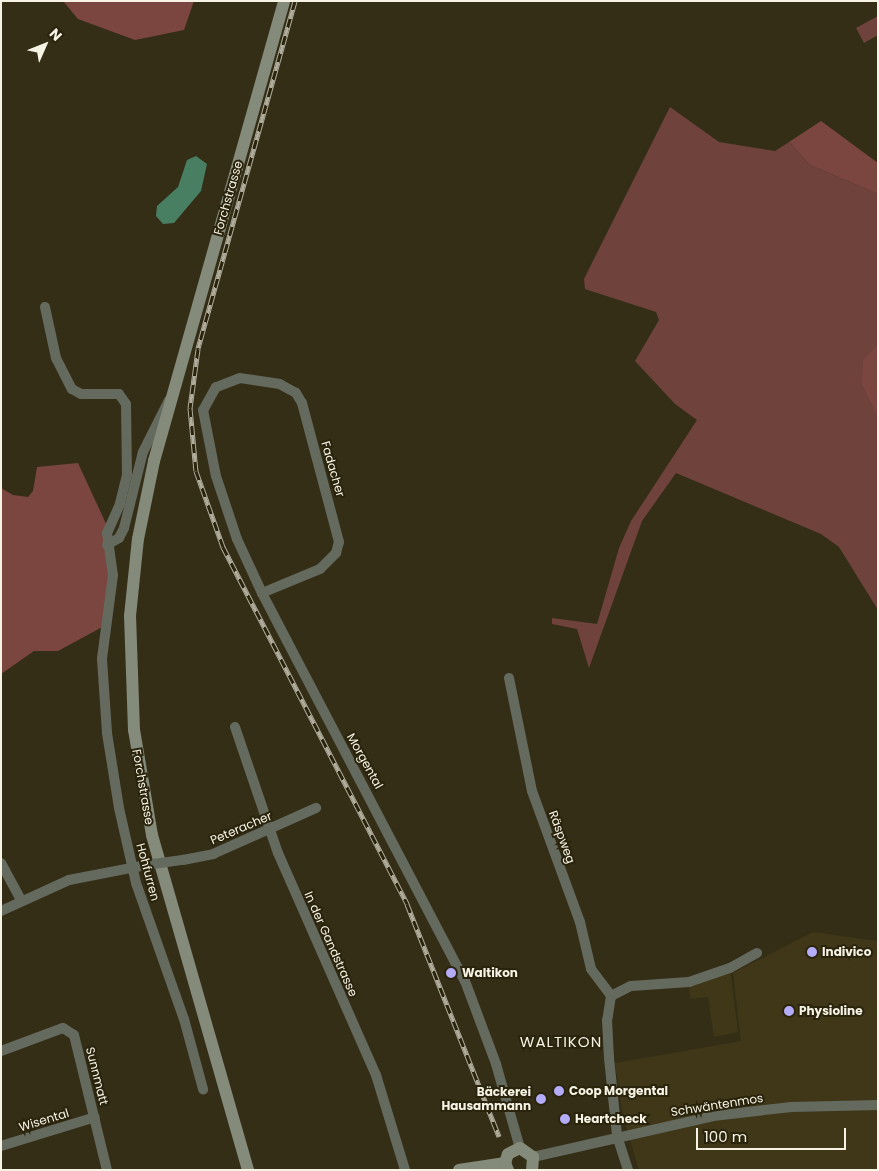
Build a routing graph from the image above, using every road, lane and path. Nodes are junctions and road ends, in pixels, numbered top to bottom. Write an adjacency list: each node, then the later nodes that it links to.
1 (284, 1): 4 (main road, Forchstrasse)
2 (45, 307): 5 (street)
3 (216, 387): 6 (street, Morgental); 6 (street, Fadacher)
4 (172, 395): 5 (street, Forchstrasse); 27 (main road, Forchstrasse)
5 (107, 545): 12 (street, Hohfurren)
6 (262, 593): 23 (street, Morgental)
7 (510, 678): 16 (street, Räspweg)
8 (235, 727): 10 (street, In der Gandstrasse)
9 (316, 808): 10 (street, Peteracher)
10 (270, 831): 12 (street, Peteracher, bridge); 28 (street, In der Gandstrasse)
11 (1, 863): 13 (street)
12 (132, 867): 13 (street, Peteracher); 18 (street, Hohfurren)
13 (21, 900): 14 (street, Peteracher)
14 (1, 911)
15 (757, 953): 16 (street)
16 (611, 996): 21 (street)
17 (1, 1051): 20 (street, Sunnmatt)
18 (203, 1089)
19 (878, 1105): 21 (street, Schwäntenmos)
20 (94, 1117): 22 (street, Wisental); 26 (street, Sunnmatt)
21 (617, 1136): 24 (street, Schwäntenmos); 30 (street)
22 (1, 1146)
23 (520, 1148): 24 (main road); 25 (main road)
24 (533, 1163)
25 (506, 1166): 29 (main road)
26 (107, 1170)
27 (248, 1170)
28 (405, 1170)
29 (460, 1170)
30 (628, 1170)

